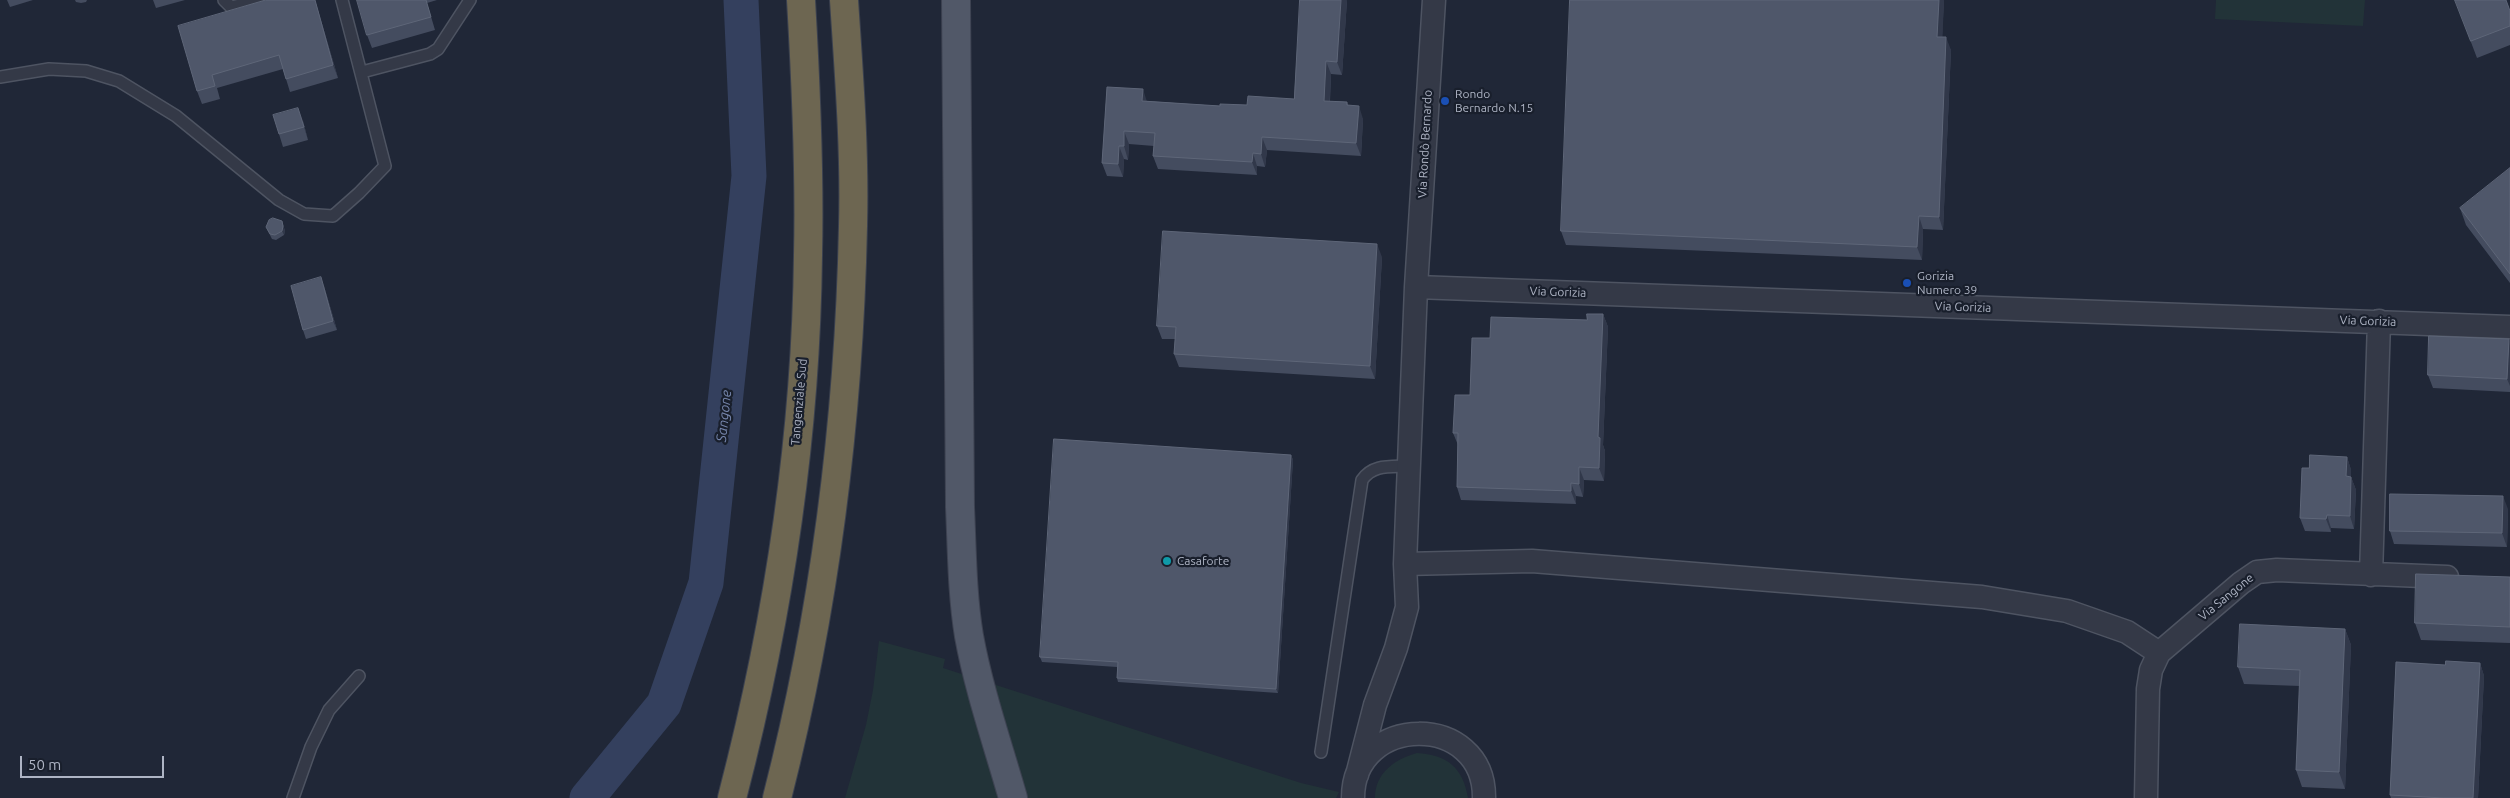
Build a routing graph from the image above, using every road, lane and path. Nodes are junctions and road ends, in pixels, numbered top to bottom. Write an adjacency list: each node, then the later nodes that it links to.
1 (224, 0): 2 (lane)
2 (263, 0)
3 (342, 0): 9 (lane)
4 (470, 0): 9 (lane)
5 (801, 0): 23 (highway, Tangenziale Sud)
6 (844, 0): 24 (highway)
7 (956, 0): 25 (main road)
8 (1434, 0): 11 (street, Via Rondò Bernardo)
9 (362, 72): 10 (lane)
10 (0, 77)
11 (1416, 287): 12 (street, Via Gorizia); 14 (street, Via Rondò Bernardo)
12 (2379, 321): 13 (street, Via Gorizia); 16 (street)
13 (2510, 327)
14 (1409, 466): 15 (street, Via Rondò Bernardo); 20 (lane)
15 (1404, 564): 18 (street); 21 (street, Via Rondò Bernardo)
16 (2371, 575): 17 (street, Via Sangone); 18 (street, Via Sangone)
17 (2470, 578)
18 (2159, 653): 28 (street, Via Sangone)
19 (359, 676): 22 (lane)
20 (1322, 752)
21 (1357, 775): 26 (street, Via Rondò Bernardo); 27 (street)
22 (294, 798)
23 (732, 798)
24 (777, 798)
25 (1013, 798)
26 (1354, 798)
27 (1484, 798)
28 (2146, 798)

